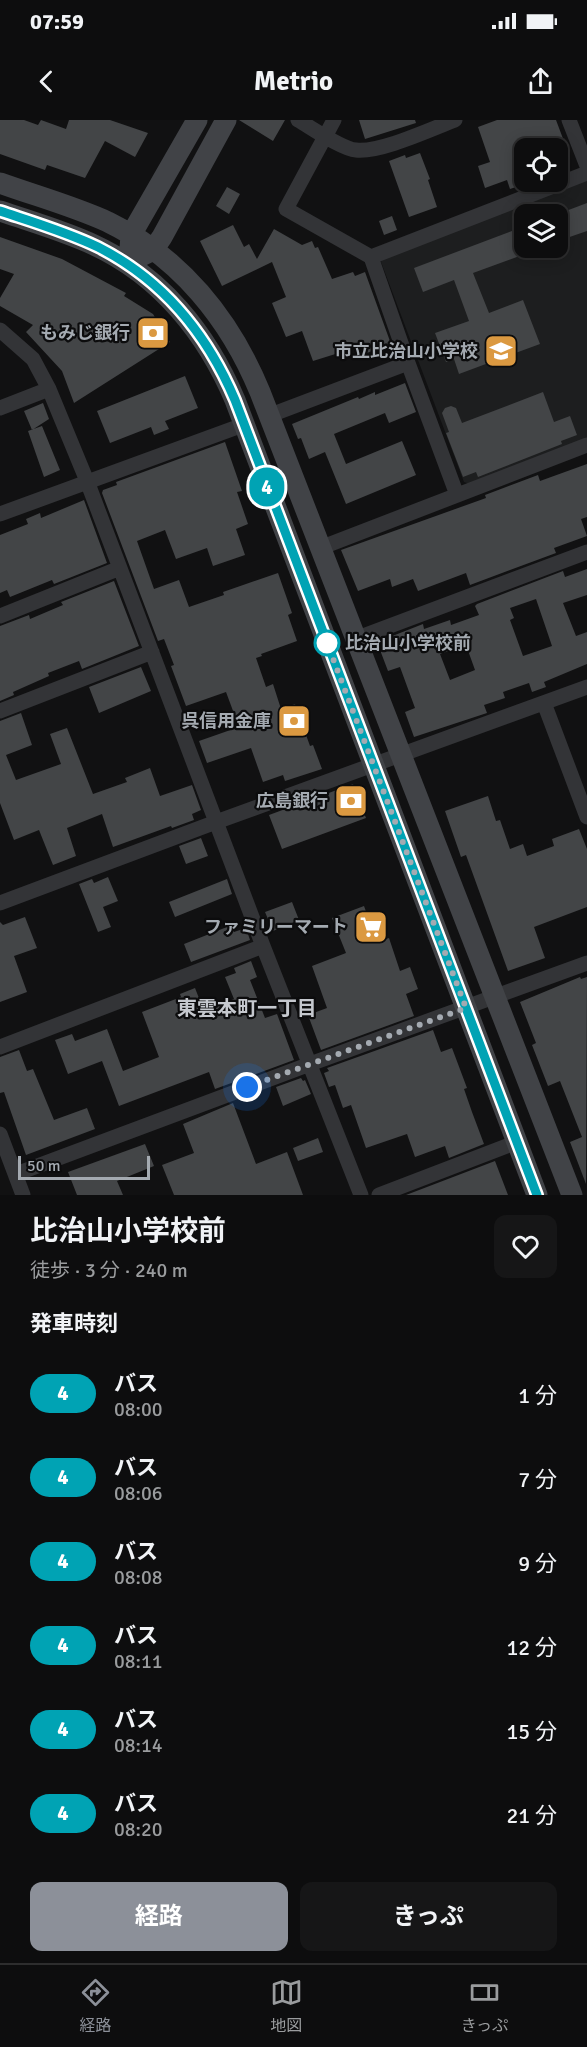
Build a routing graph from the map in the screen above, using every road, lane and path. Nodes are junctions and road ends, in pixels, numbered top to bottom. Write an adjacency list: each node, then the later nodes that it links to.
1 (197, 120): 12 (street)
2 (226, 120): 13 (street)
3 (298, 120): 7 (street)
4 (334, 120): 7 (street)
5 (455, 120): 7 (street)
6 (569, 120): 8 (street)
7 (325, 136): 14 (street)
8 (587, 166)
9 (587, 173): 14 (street)
10 (0, 183): 12 (street)
11 (0, 211): 15 (street)
12 (131, 235): 13 (street); 15 (street)
13 (153, 250): 15 (street); 20 (street)
14 (371, 257): 17 (street)
15 (128, 264): 21 (street)
16 (0, 330): 18 (street)
17 (408, 363): 20 (street); 24 (street)
18 (49, 389): 19 (street); 23 (street)
19 (0, 408)
20 (268, 416): 26 (street)
21 (243, 425): 23 (street); 36 (street)
22 (587, 445): 24 (street)
23 (87, 481): 25 (street); 28 (street)
24 (457, 495): 26 (street)
25 (0, 514)
26 (320, 548): 30 (street)
27 (587, 552): 30 (street)
28 (120, 568): 29 (street); 31 (street)
29 (0, 616)
30 (355, 639): 35 (street)
31 (152, 652): 34 (street); 38 (street)
32 (587, 687): 33 (street)
33 (544, 703): 35 (street); 37 (street)
34 (0, 711)
35 (400, 755): 36 (street); 42 (street)
36 (373, 765): 38 (street); 43 (street)
37 (587, 817)
38 (216, 822): 39 (street); 40 (street)
39 (0, 903)
40 (262, 946): 44 (street); 45 (street)
41 (587, 963): 42 (street)
42 (495, 998): 43 (street); 53 (street)
43 (466, 1008): 45 (street); 47 (street)
44 (0, 1047)
45 (310, 1064): 48 (street); 50 (street)
46 (0, 1134): 48 (street)
47 (517, 1142): 51 (street); 52 (street)
48 (16, 1174): 49 (street)
49 (23, 1195)
50 (361, 1195)
51 (379, 1195)
52 (537, 1195)
53 (572, 1195)

